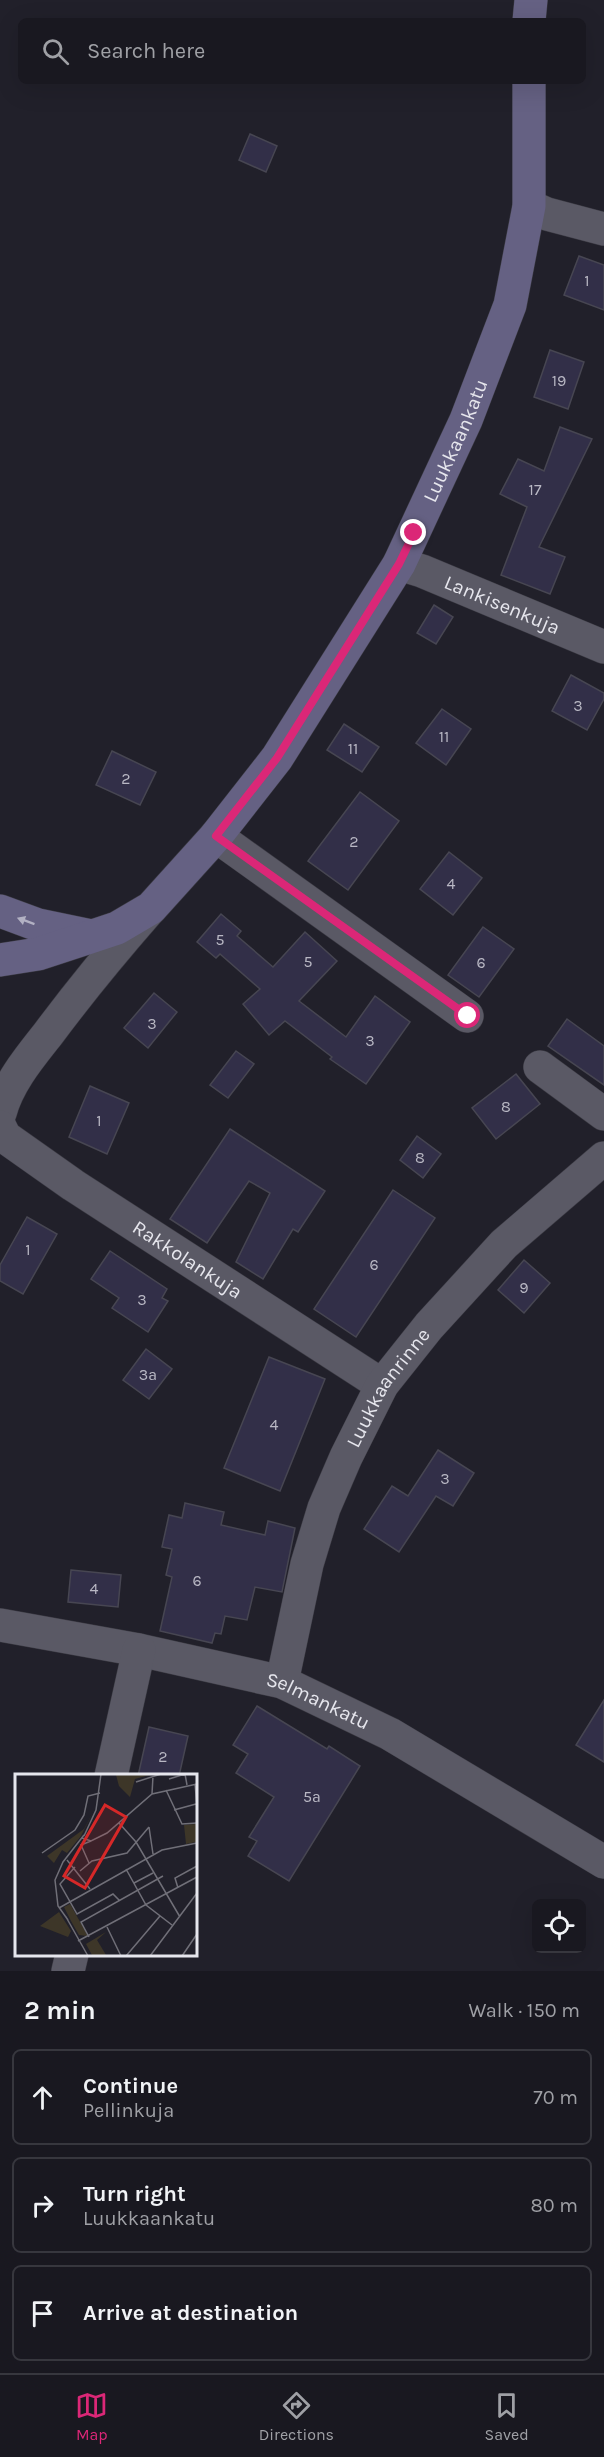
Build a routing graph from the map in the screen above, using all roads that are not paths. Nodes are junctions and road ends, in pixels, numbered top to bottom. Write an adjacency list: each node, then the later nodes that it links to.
1 (531, 0): 2 (street)
2 (529, 18)
3 (529, 84): 4 (street, Luukkaankatu)
4 (529, 206): 5 (street); 6 (street, Luukkaankatu)
5 (604, 229)
6 (399, 564): 7 (street, Lankisenkuja); 8 (street, Luukkaankatu)
7 (604, 647)
8 (216, 836): 9 (street, Luukkaankatu); 13 (street)
9 (152, 908): 11 (street, Luukkaankatu); 15 (street)
10 (0, 911): 11 (street, one-way to 10)
11 (93, 936): 12 (street, Luukkaankatu)
12 (0, 960)
13 (468, 1016)
14 (540, 1067): 16 (street)
15 (0, 1113)
16 (604, 1114)
17 (0, 1128): 19 (street, Rakkolankuja)
18 (604, 1158): 19 (street, Luukkaanrinne)
19 (382, 1385): 22 (street, Luukkaanrinne)
20 (0, 1624): 21 (street, Selmankatu)
21 (139, 1650): 22 (street, Selmankatu); 23 (street)
22 (282, 1682): 24 (street, Selmankatu)
23 (111, 1774)
24 (604, 1863)
25 (72, 1956): 26 (street)
26 (68, 1971)

